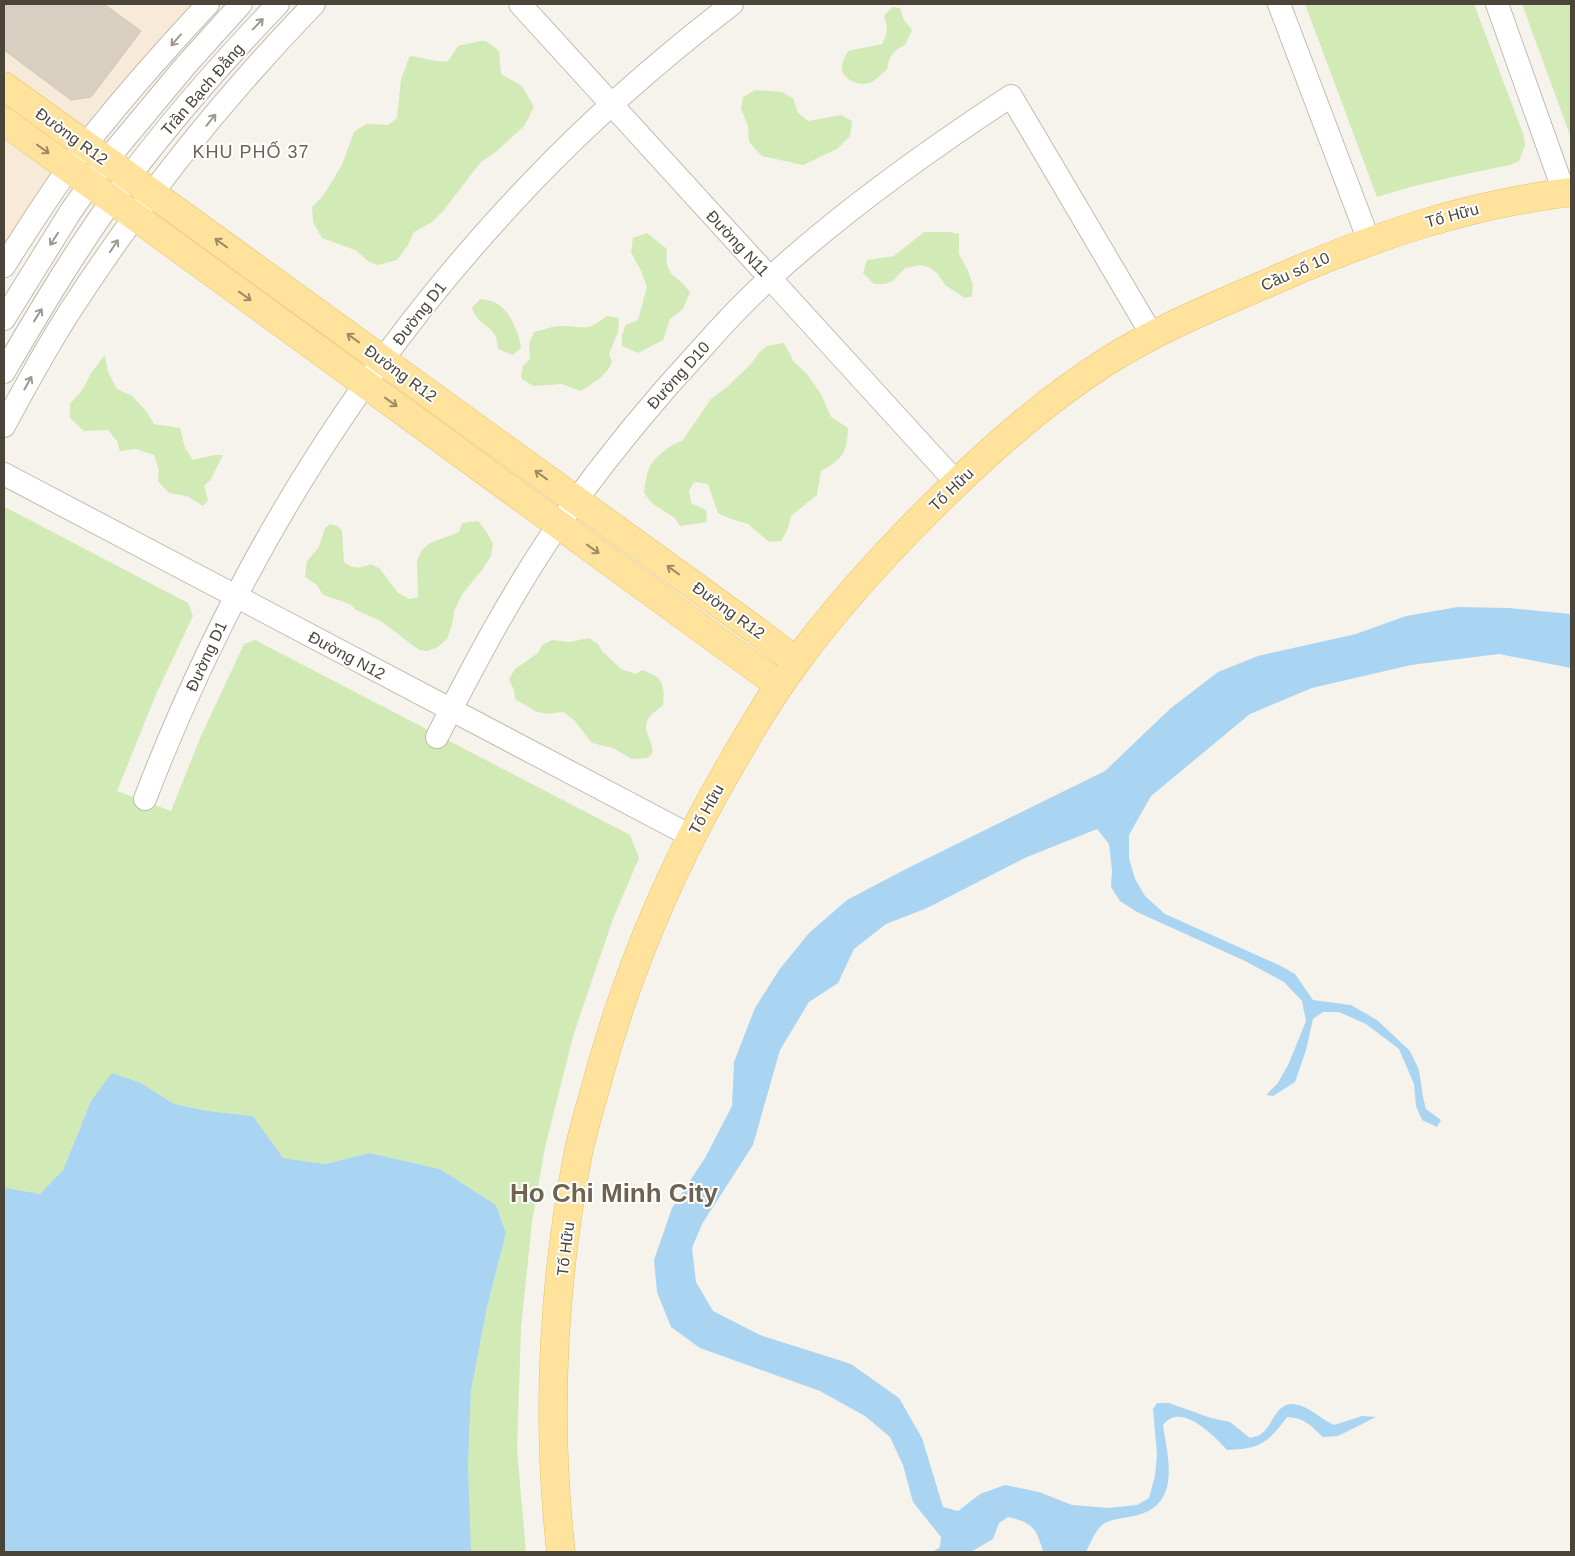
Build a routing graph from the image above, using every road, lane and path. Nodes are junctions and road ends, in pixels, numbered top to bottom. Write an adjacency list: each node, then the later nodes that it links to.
1 (208, 4): 11 (street, one-way to 11)
2 (241, 4): 13 (street, Trần Bạch Đằng)
3 (278, 4): 14 (street, Trần Bạch Đằng, one-way to 3)
4 (314, 4): 16 (street, Trần Bạch Đằng, one-way to 4)
5 (520, 4): 10 (street, Đường N11)
6 (732, 4): 10 (street, Đường D1)
7 (1279, 4): 23 (street)
8 (1497, 4): 19 (street)
9 (4, 86): 15 (main road, Đường R12)
10 (611, 105): 26 (street, Đường N11); 30 (street, Đường D1)
11 (110, 117): 13 (street); 15 (street)
12 (4, 121): 17 (main road, Đường R12, one-way to 17)
13 (134, 128): 14 (street); 15 (street, Trần Bạch Đằng)
14 (151, 149): 16 (street); 18 (street, Trần Bạch Đằng)
15 (96, 153): 17 (street); 18 (main road, Đường R12)
16 (174, 166): 20 (street, Trần Bạch Đằng)
17 (80, 176): 21 (main road, Đường R12); 25 (street); 28 (street, one-way to 28)
18 (129, 177): 20 (main road, Đường R12); 21 (street, Trần Bạch Đằng)
19 (1568, 192): 23 (main road, Tố Hữu)
20 (152, 193): 22 (street, Trần Bạch Đằng); 30 (main road, Đường R12, one-way to 20)
21 (113, 200): 22 (main road, Đường R12); 31 (street, one-way to 21)
22 (135, 216): 32 (main road, Đường R12, one-way to 32); 33 (street, Trần Bạch Đằng, one-way to 22)
23 (1369, 240): 24 (main road, Tố Hữu)
24 (1337, 252): 27 (main road, Cầu số 10)
25 (4, 266)
26 (770, 278): 29 (street, Đường D10); 35 (street, Đường N11); 36 (street, Đường D10)
27 (1252, 290): 29 (main road, Tố Hữu)
28 (4, 318)
29 (1152, 335): 35 (main road, Tố Hữu)
30 (383, 360): 32 (street, Đường D1); 36 (main road, Đường R12, one-way to 30)
31 (4, 372)
32 (365, 384): 37 (main road, Đường R12, one-way to 37); 38 (street, Đường D1)
33 (4, 426)
34 (4, 474): 38 (street, Đường N12)
35 (956, 482): 39 (main road, Tố Hữu)
36 (576, 500): 37 (street, Đường D10); 39 (main road, Đường R12, one-way to 36)
37 (559, 525): 40 (main road, Đường R12, one-way to 40); 41 (street, Đường D10)
38 (235, 596): 41 (street, Đường N12); 43 (street, Đường D1)
39 (796, 661): 40 (main road, Tố Hữu)
40 (780, 685): 44 (main road, Tố Hữu)
41 (451, 710): 42 (street, Đường D10); 44 (street, Đường N12)
42 (437, 737)
43 (146, 799)
44 (691, 836): 45 (main road, Tố Hữu)
45 (561, 1552)

